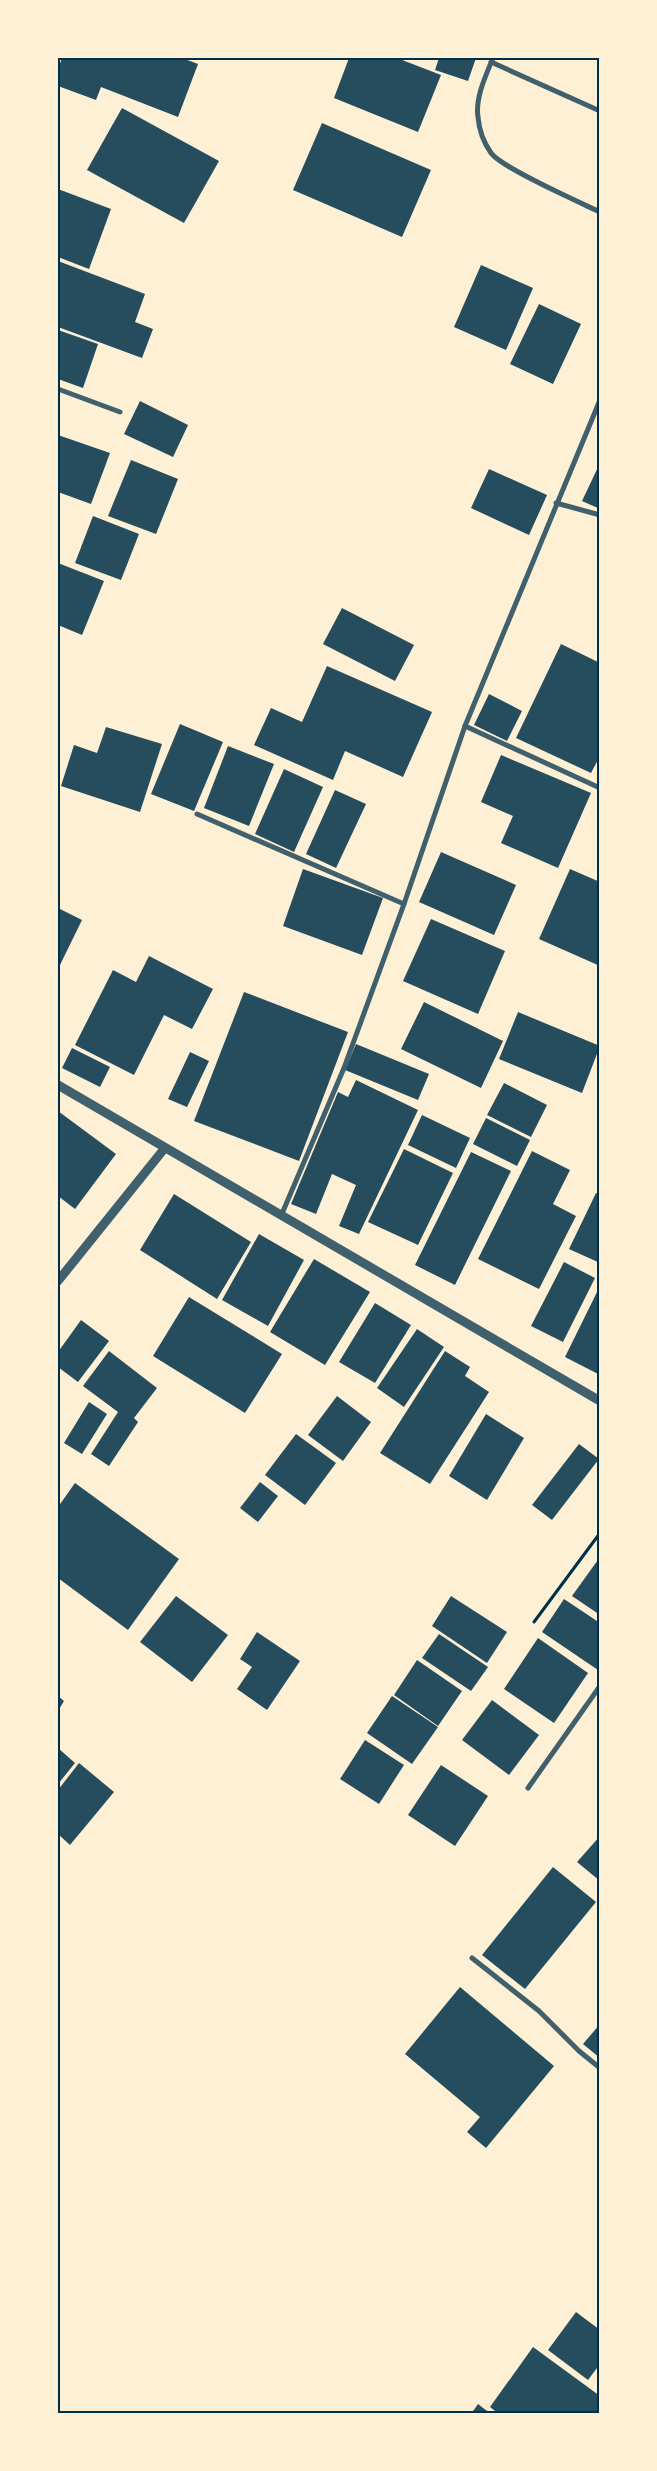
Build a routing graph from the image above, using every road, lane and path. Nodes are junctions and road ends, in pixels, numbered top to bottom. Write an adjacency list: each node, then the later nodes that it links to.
1 (492, 60): 2 (street); 3 (street)
2 (600, 111)
3 (600, 212)
4 (58, 389): 6 (street)
5 (600, 400): 7 (street)
6 (120, 412)
7 (556, 502): 8 (street); 9 (street)
8 (600, 515)
9 (465, 726): 10 (street); 12 (street)
10 (600, 788)
11 (197, 814): 12 (street)
12 (404, 904): 15 (street)
13 (58, 1085): 14 (street)
14 (164, 1149): 15 (street); 16 (street)
15 (282, 1216): 17 (street)
16 (58, 1281)
17 (600, 1401)
18 (600, 1533): 19 (path)
19 (534, 1622)
20 (600, 1686): 21 (street)
21 (528, 1788)
22 (472, 1958): 23 (street)
23 (600, 2068)

